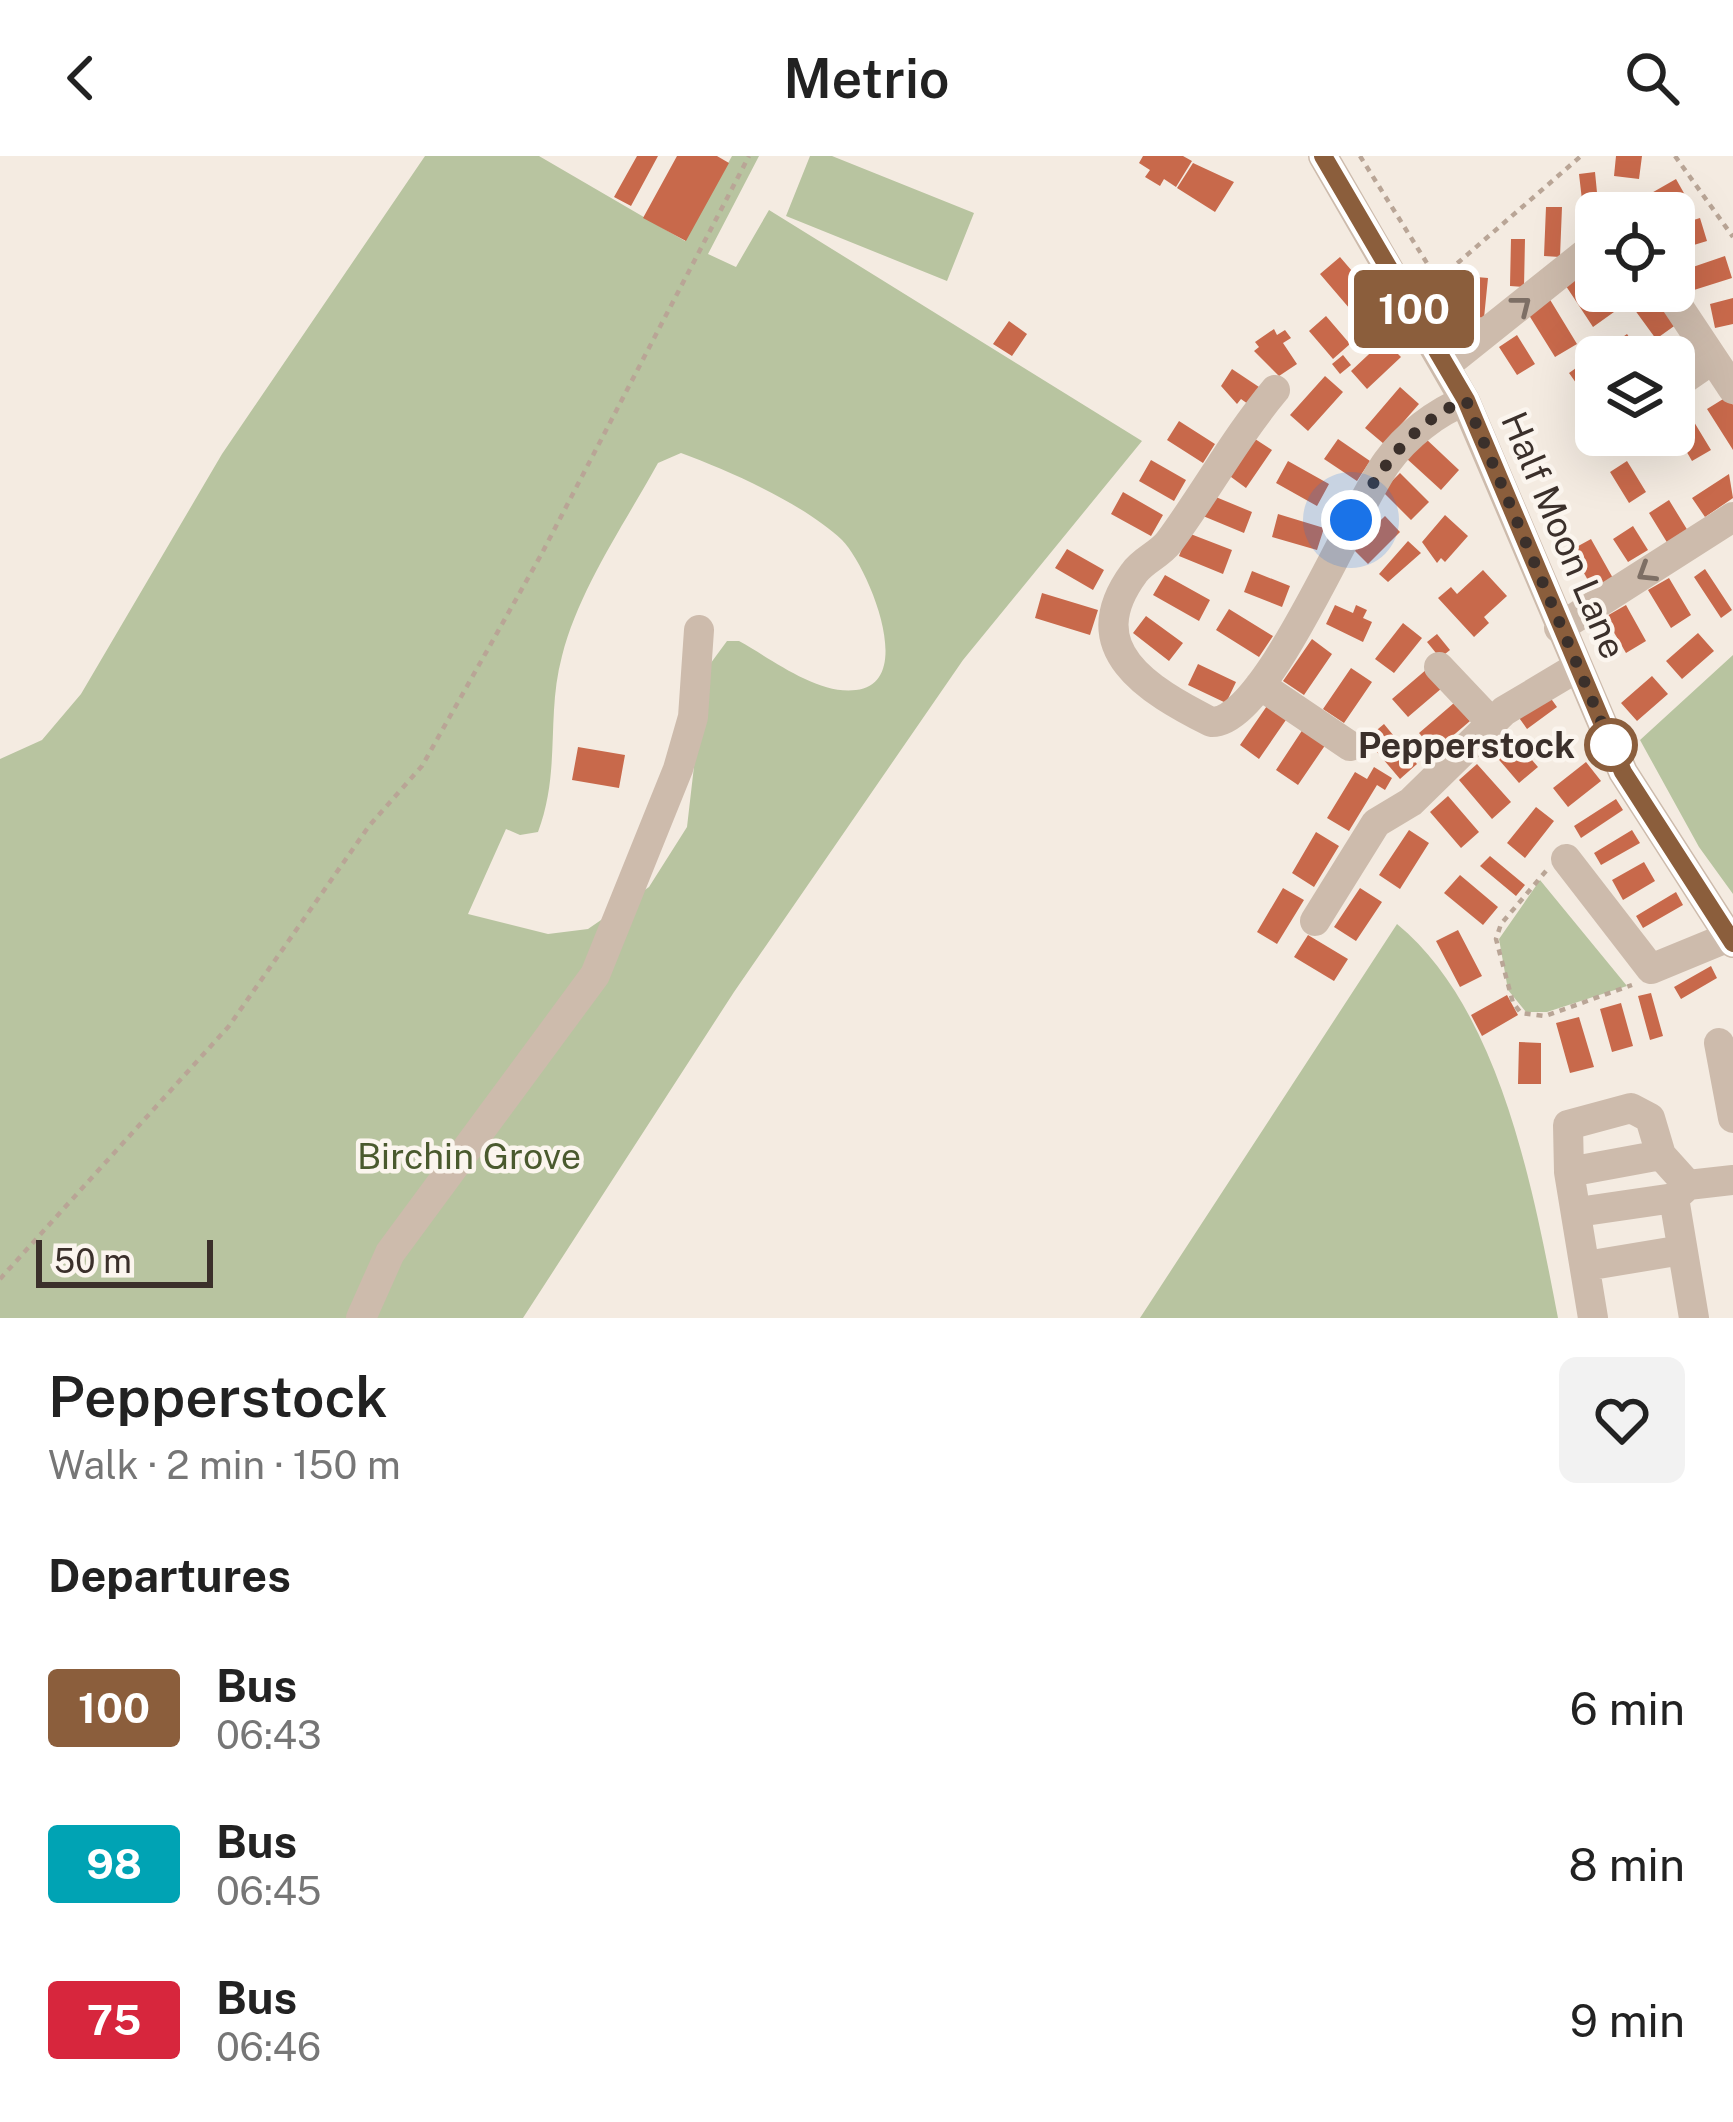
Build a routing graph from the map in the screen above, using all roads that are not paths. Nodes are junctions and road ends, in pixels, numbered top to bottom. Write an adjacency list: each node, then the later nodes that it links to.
1 (1323, 156): 5 (street, Half Moon Lane)
2 (1575, 262): 5 (street, one-way to 2)
3 (1682, 312): 4 (street)
4 (1713, 359): 6 (street); 7 (street)
5 (1447, 364): 9 (street, Half Moon Lane)
6 (1695, 371)
7 (1733, 389)
8 (1275, 390): 15 (street)
9 (1466, 400): 11 (street, Half Moon Lane); 15 (street)
10 (1733, 517): 11 (street, one-way to 11)
11 (1559, 628): 14 (street, Half Moon Lane)
12 (699, 630): 30 (street)
13 (1439, 667): 16 (street)
14 (1576, 668): 16 (street); 20 (street, Half Moon Lane)
15 (1260, 685): 17 (street)
16 (1492, 723): 19 (street)
17 (1350, 746)
18 (1566, 859): 20 (street)
19 (1316, 921)
20 (1731, 940)
21 (1719, 1043): 22 (street)
22 (1733, 1118)
23 (1661, 1155): 24 (street); 24 (street); 26 (street)
24 (1570, 1172): 27 (street)
25 (1733, 1180): 26 (street)
26 (1680, 1191): 27 (street); 28 (street)
27 (1578, 1212): 29 (street)
28 (1682, 1250): 29 (street); 32 (street)
29 (1586, 1266): 31 (street)
30 (362, 1318)
31 (1593, 1318)
32 (1694, 1318)

